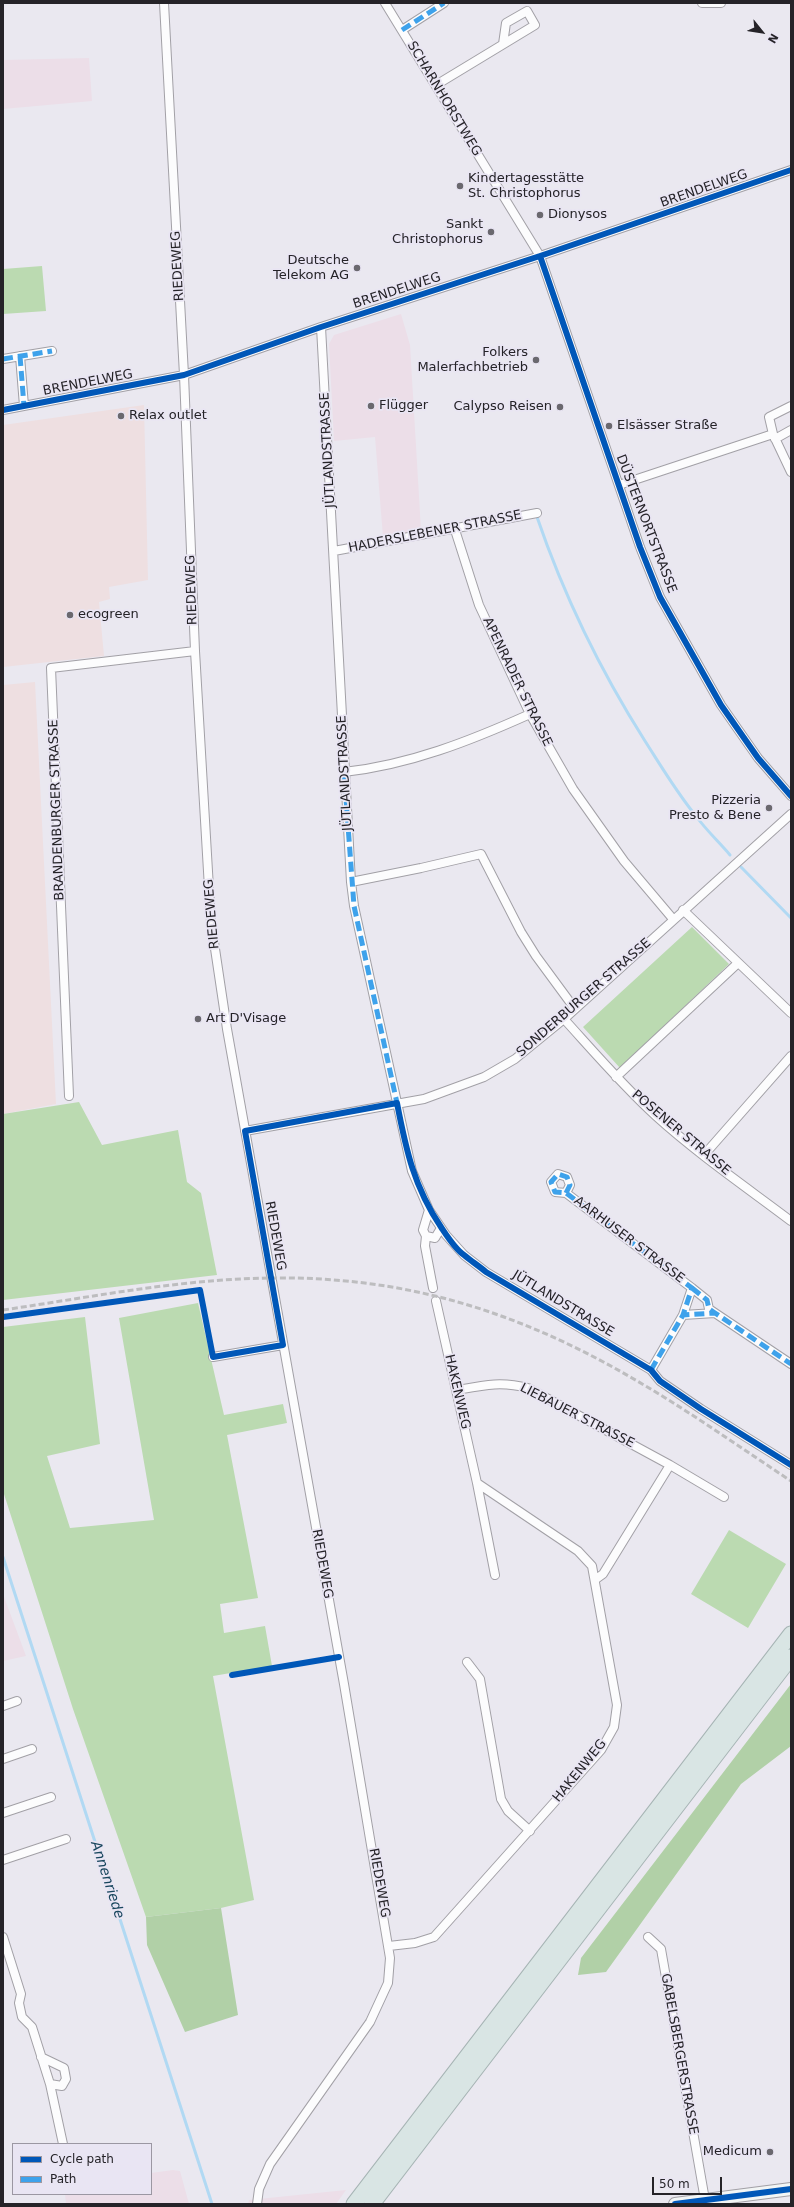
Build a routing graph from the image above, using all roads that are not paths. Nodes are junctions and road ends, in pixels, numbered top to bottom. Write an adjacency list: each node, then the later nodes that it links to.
1 (164, 3): 15 (street, RIEDEWEG)
2 (385, 3): 6 (street, SCHARNHORSTWEG)
3 (444, 3): 6 (street)
4 (702, 3): 5 (street)
5 (721, 3)
6 (402, 30): 8 (street, SCHARNHORSTWEG)
7 (503, 44): 8 (street)
8 (436, 85): 10 (street, SCHARNHORSTWEG)
9 (791, 170): 10 (street, BRENDELWEG)
10 (540, 256): 11 (street, BRENDELWEG); 22 (street, DÜSTERNORTSTRASSE)
11 (321, 327): 15 (street, BRENDELWEG); 25 (street, JÜTLANDSTRASSE)
12 (52, 351): 13 (street)
13 (20, 356): 14 (street); 16 (street, BRENDELWEG)
14 (3, 359)
15 (184, 375): 16 (street, BRENDELWEG); 26 (street, RIEDEWEG)
16 (24, 406): 18 (street, BRENDELWEG)
17 (791, 406): 20 (street)
18 (3, 410)
19 (791, 430): 20 (street)
20 (774, 437): 21 (street); 22 (street)
21 (791, 472)
22 (618, 485): 29 (street, DÜSTERNORTSTRASSE)
23 (537, 513): 24 (street, HADERSLEBENER STRASSE)
24 (455, 530): 25 (street, HADERSLEBENER STRASSE); 27 (street, APENRADER STRASSE)
25 (334, 551): 28 (street, JÜTLANDSTRASSE)
26 (194, 651): 40 (street, BRANDENBURGER STRASSE); 42 (street, RIEDEWEG)
27 (530, 714): 28 (street); 33 (street, APENRADER STRASSE)
28 (344, 772): 31 (street, JÜTLANDSTRASSE)
29 (791, 796)
30 (791, 814): 32 (street, SONDERBURGER STRASSE)
31 (351, 882): 35 (street); 41 (street, JÜTLANDSTRASSE)
32 (683, 910): 33 (street, SONDERBURGER STRASSE); 34 (street)
33 (673, 919): 35 (street, SONDERBURGER STRASSE)
34 (738, 963): 36 (street); 39 (street)
35 (575, 1009): 37 (street, SONDERBURGER STRASSE)
36 (791, 1013)
37 (564, 1019): 39 (street, POSENER STRASSE); 41 (street, SONDERBURGER STRASSE)
38 (791, 1056): 43 (street)
39 (616, 1077): 43 (street, POSENER STRASSE)
40 (69, 1096)
41 (397, 1103): 42 (street, SONDERBURGER STRASSE); 45 (street, JÜTLANDSTRASSE)
42 (245, 1131): 54 (street, RIEDEWEG)
43 (704, 1155): 46 (street, POSENER STRASSE)
44 (566, 1192): 50 (street, AARHUSER STRASSE)
45 (429, 1210): 47 (street, JÜTLANDSTRASSE); 48 (street)
46 (791, 1220)
47 (441, 1228): 48 (street); 57 (street, JÜTLANDSTRASSE)
48 (426, 1236): 49 (street)
49 (433, 1288)
50 (692, 1288): 52 (street, AARHUSER STRASSE); 53 (street, AARHUSER STRASSE)
51 (436, 1301): 58 (street, HAKENWEG)
52 (715, 1313): 53 (street); 56 (street, AARHUSER STRASSE)
53 (683, 1315): 57 (street, AARHUSER STRASSE)
54 (283, 1345): 55 (street); 79 (street, RIEDEWEG)
55 (213, 1357)
56 (791, 1364)
57 (651, 1370): 60 (street, JÜTLANDSTRASSE)
58 (458, 1390): 59 (street, LIEBAUER STRASSE); 61 (street, HAKENWEG)
59 (670, 1465): 62 (street, LIEBAUER STRASSE); 64 (street)
60 (791, 1465)
61 (477, 1482): 63 (street, HAKENWEG); 64 (street, HAKENWEG)
62 (724, 1497)
63 (495, 1575)
64 (596, 1579): 74 (street, HAKENWEG)
65 (791, 1634): 86 (highway)
66 (791, 1657): 87 (highway)
67 (467, 1662): 74 (street)
68 (17, 1701): 69 (street)
69 (3, 1706)
70 (32, 1749): 71 (street)
71 (3, 1759)
72 (51, 1797): 73 (street)
73 (3, 1813)
74 (530, 1831): 79 (street, HAKENWEG)
75 (66, 1839): 76 (street)
76 (3, 1860)
77 (3, 1937): 80 (street)
78 (648, 1937): 84 (street, GABELSBERGERSTRASSE)
79 (389, 1946): 85 (street, RIEDEWEG)
80 (41, 2057): 81 (street); 81 (street)
81 (50, 2084): 82 (street)
82 (63, 2143)
83 (791, 2190): 84 (main road)
84 (704, 2200): 88 (main road)
85 (257, 2204)
86 (354, 2204)
87 (372, 2204)
88 (675, 2204)

